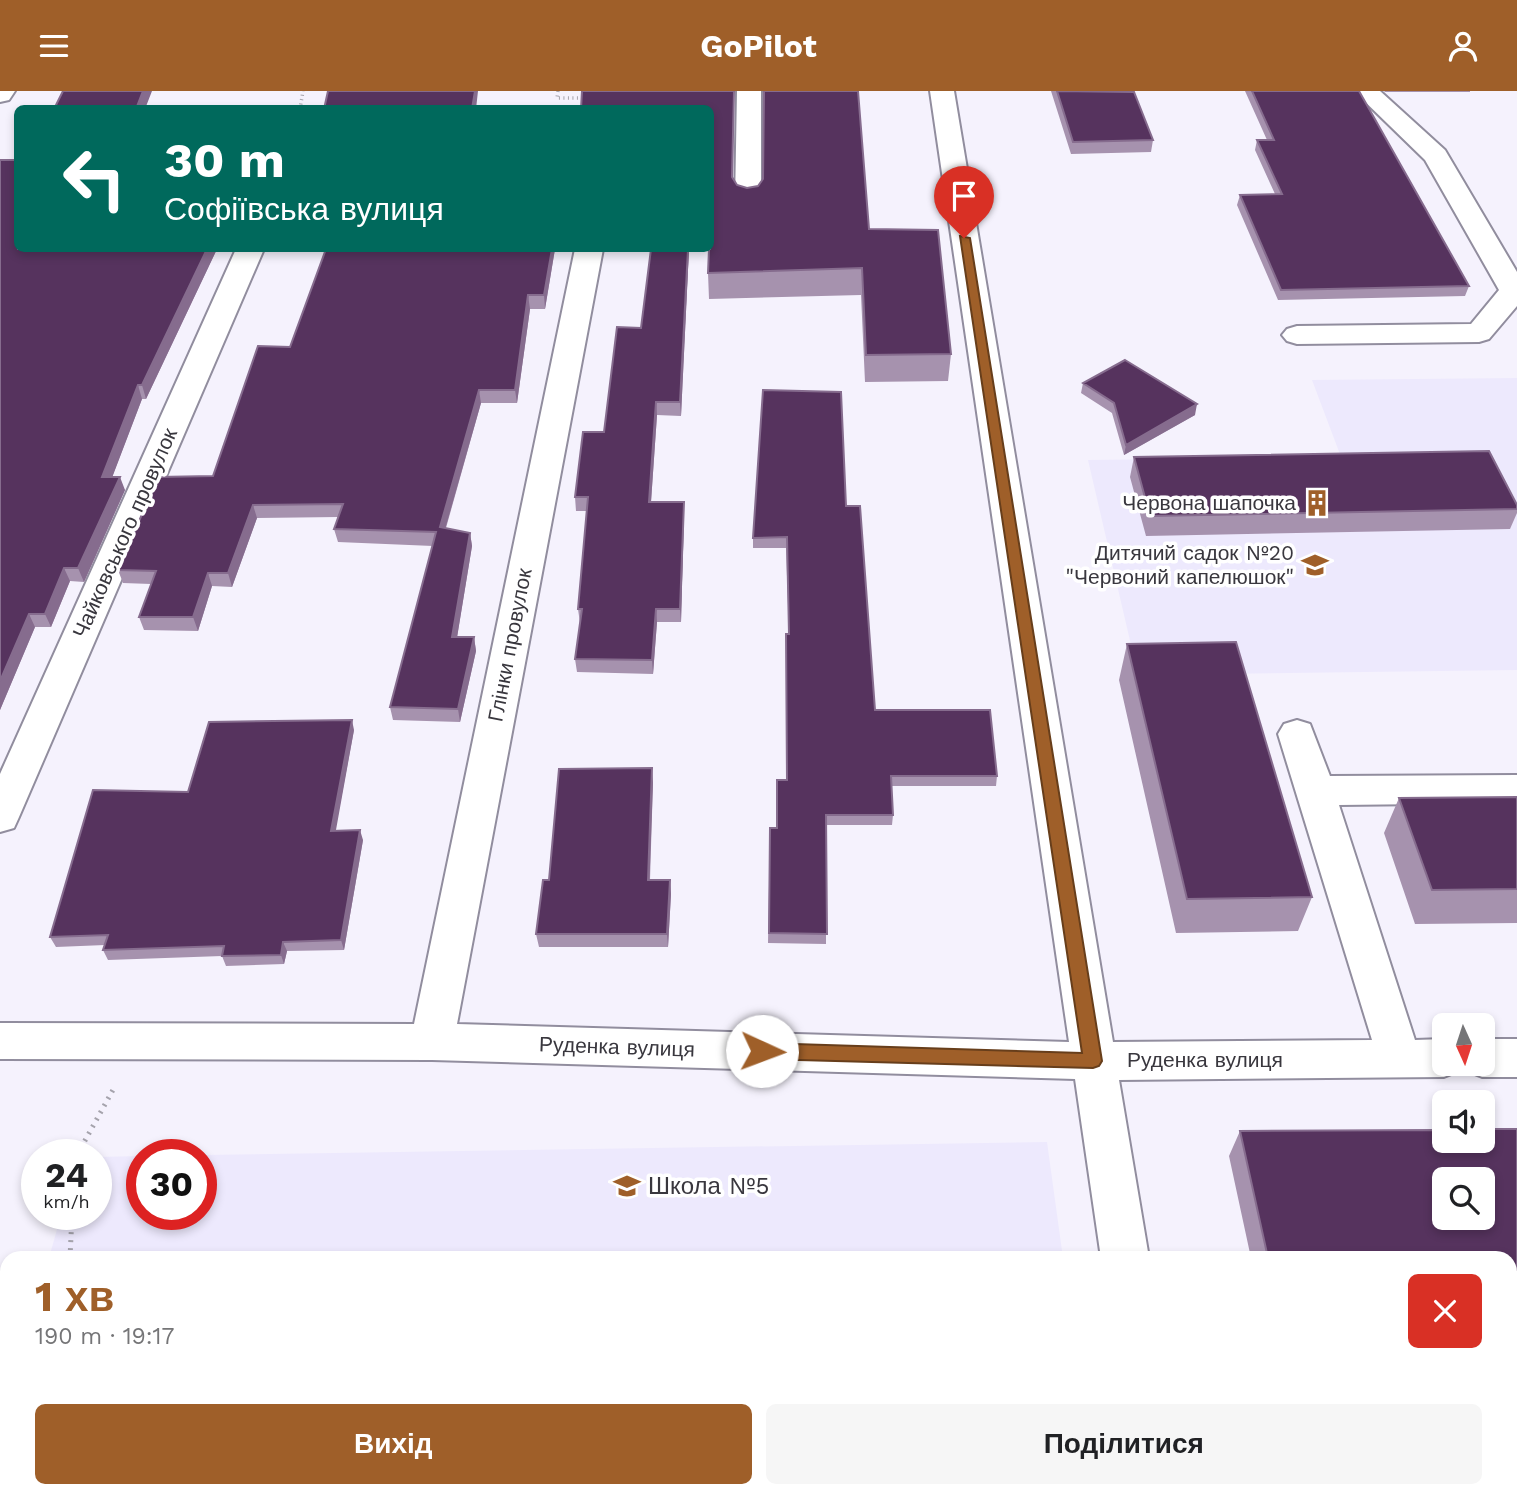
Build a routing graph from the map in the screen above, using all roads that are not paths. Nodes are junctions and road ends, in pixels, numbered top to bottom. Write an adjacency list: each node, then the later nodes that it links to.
1 (749, 91): 4 (street)
2 (942, 91): 18 (street)
3 (1366, 91): 7 (street)
4 (748, 202)
5 (249, 252): 11 (street, Чайковського провулок)
6 (588, 252): 13 (street, Глінки провулок)
7 (1297, 335)
8 (1297, 734): 10 (street)
9 (1517, 789): 10 (street)
10 (1315, 791): 17 (street)
11 (0, 817)
12 (0, 1041): 13 (street, Руденка вулиця)
13 (432, 1042): 18 (street, Руденка вулиця)
14 (1432, 1058): 17 (street, Руденка вулиця)
15 (1495, 1058): 16 (street)
16 (1517, 1058)
17 (1400, 1059): 18 (street, Руденка вулиця)
18 (1093, 1061): 19 (street)
19 (1124, 1251)

